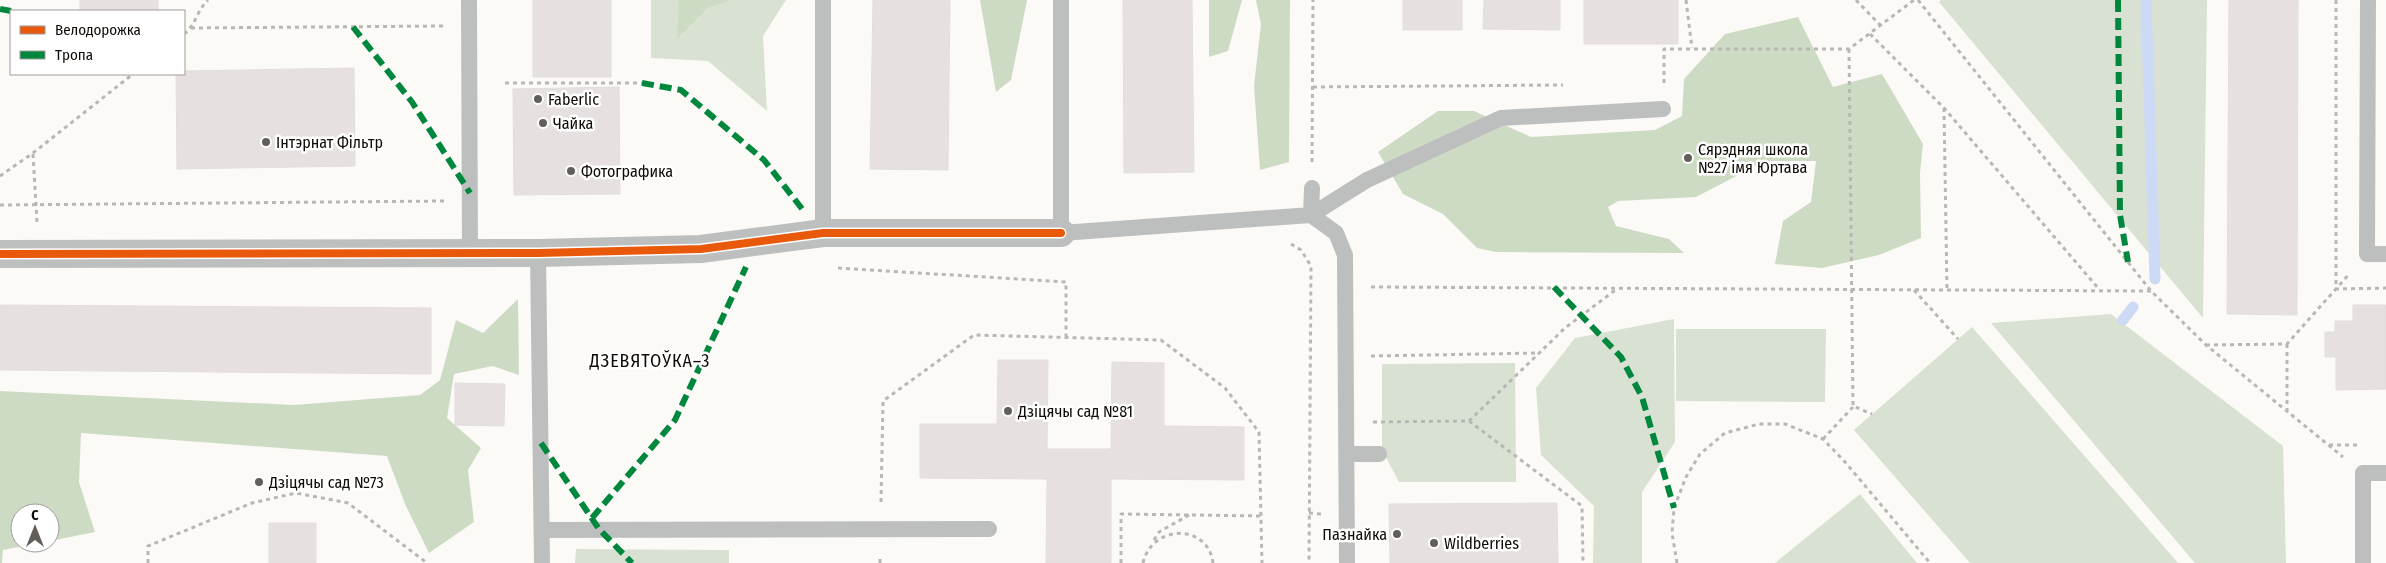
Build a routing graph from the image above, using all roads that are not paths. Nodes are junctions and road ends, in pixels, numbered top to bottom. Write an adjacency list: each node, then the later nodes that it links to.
1 (469, 0): 11 (lane)
2 (823, 0): 8 (lane)
3 (1061, 0): 9 (lane)
4 (2368, 0): 13 (lane)
5 (1663, 109): 7 (lane)
6 (1312, 188): 7 (lane)
7 (1311, 215): 9 (lane); 14 (lane)
8 (823, 233): 9 (street); 12 (street)
9 (1061, 233)
10 (0, 254): 11 (street)
11 (470, 254): 12 (street)
12 (538, 254): 18 (lane)
13 (2386, 254)
14 (1346, 454): 15 (lane); 20 (lane)
15 (1379, 454)
16 (2386, 473): 21 (lane)
17 (989, 529): 18 (lane)
18 (542, 530): 19 (lane)
19 (542, 563)
20 (1347, 563)
21 (2363, 563)

